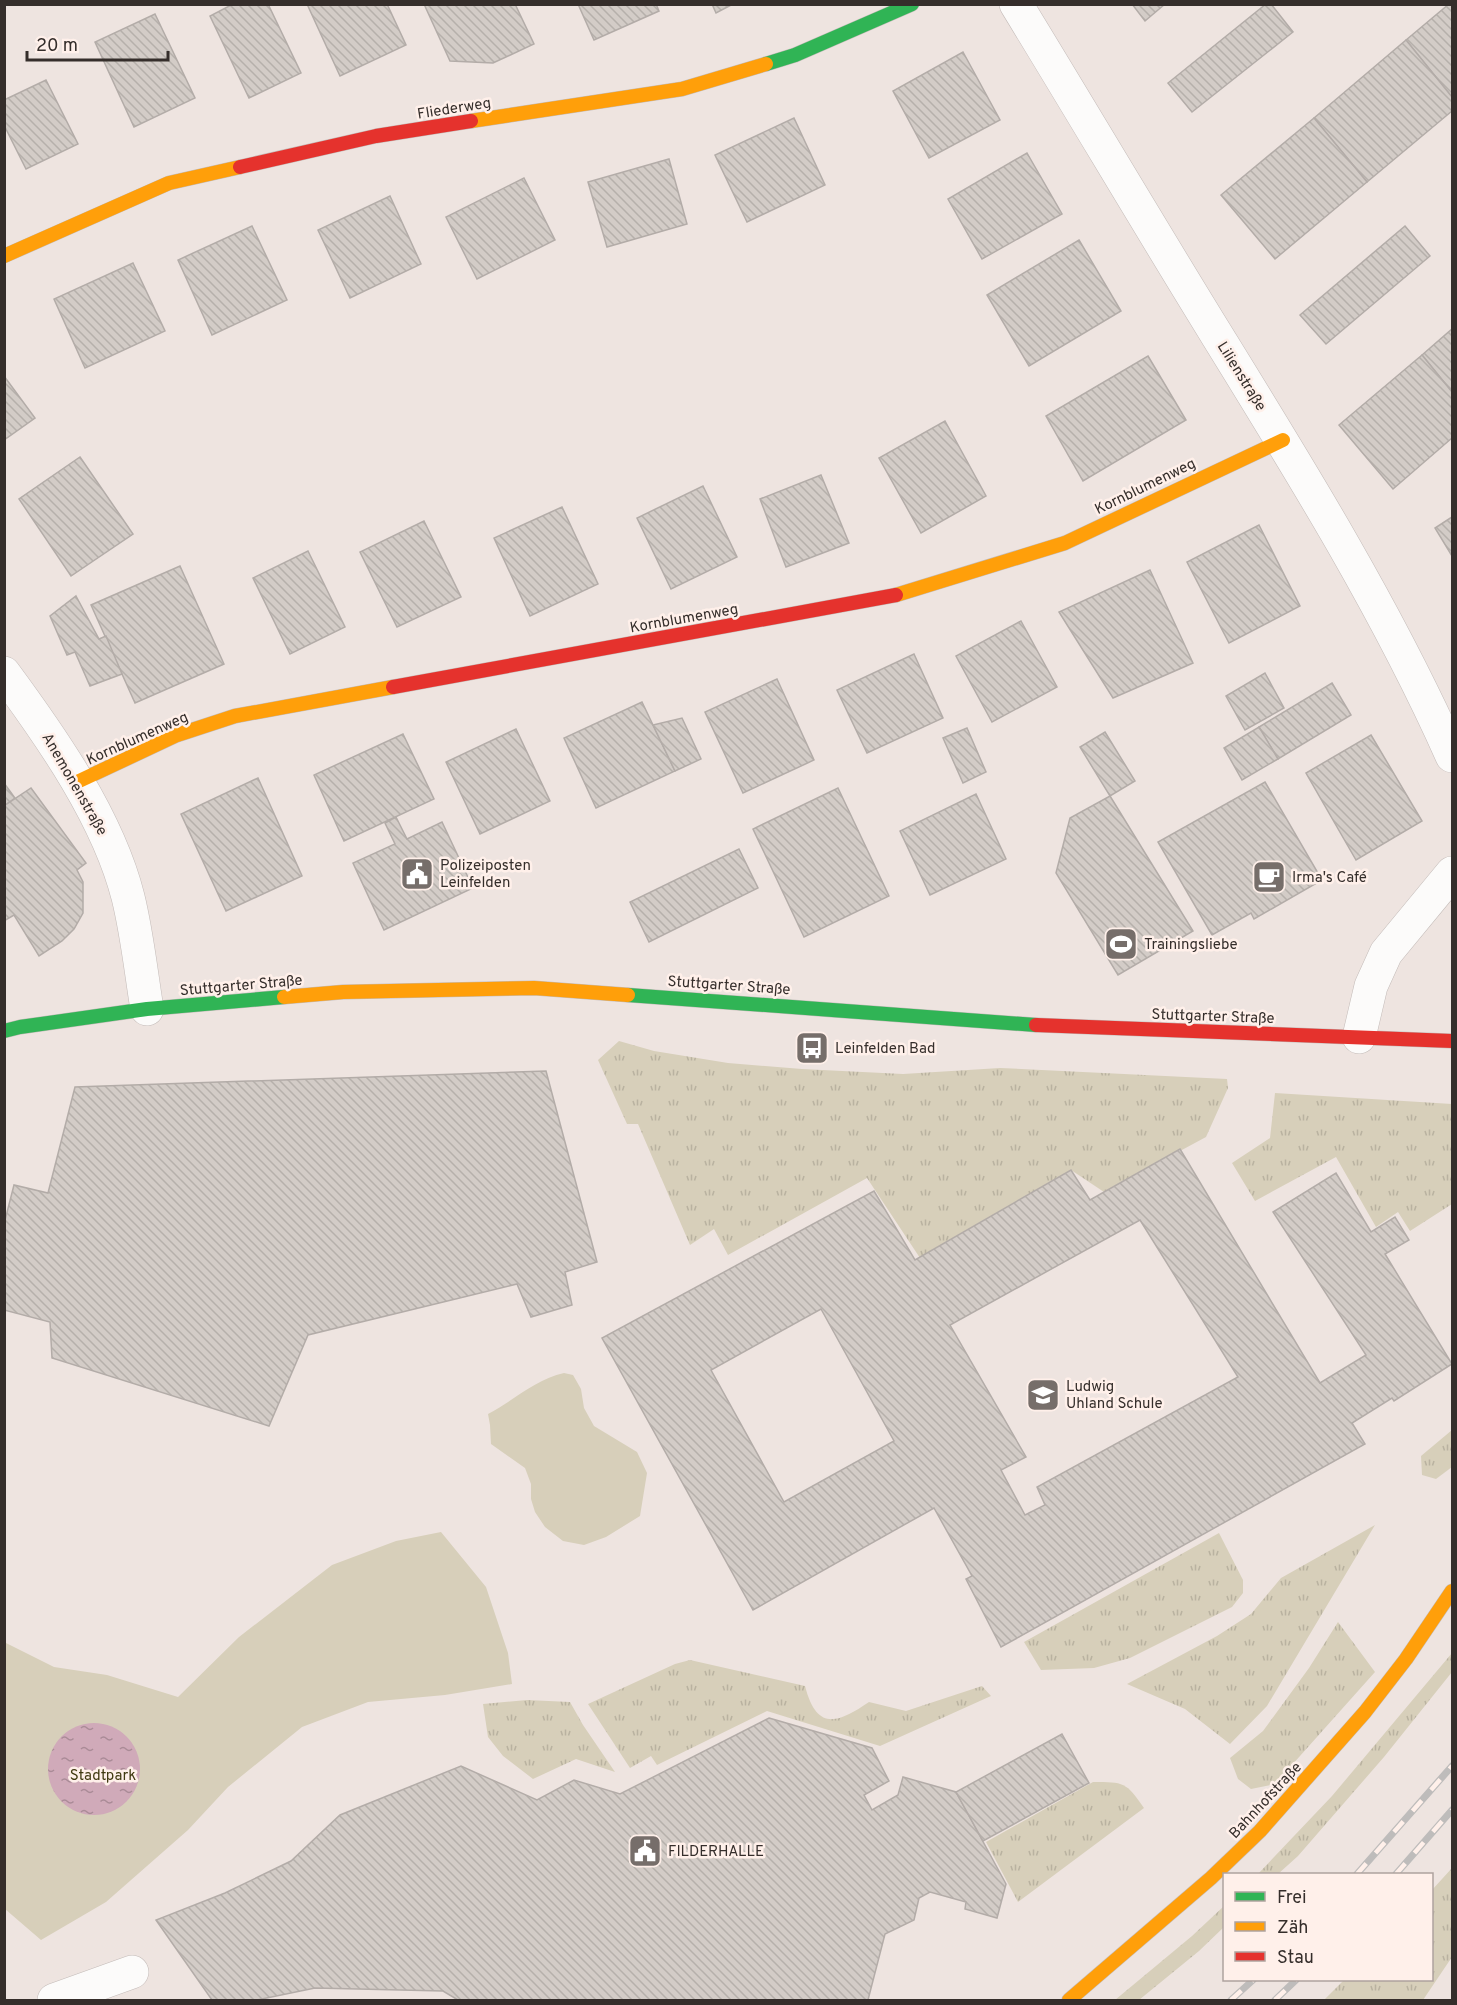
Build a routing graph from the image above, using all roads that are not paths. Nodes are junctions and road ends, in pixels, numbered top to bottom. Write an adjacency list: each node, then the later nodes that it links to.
1 (912, 4): 3 (street, Fliederweg)
2 (1016, 4): 4 (street, Lilienstraße)
3 (4, 256)
4 (1282, 440): 6 (street, Lilienstraße); 7 (street, Kornblumenweg)
5 (4, 674): 7 (street, Anemonenstraße)
6 (1452, 756)
7 (77, 782): 9 (street, Anemonenstraße)
8 (1452, 873): 11 (street)
9 (147, 1010): 10 (street, Stuttgarter Straße); 11 (street, Stuttgarter Straße)
10 (4, 1031)
11 (1359, 1037): 12 (street, Stuttgarter Straße)
12 (1452, 1041)
13 (1452, 1591): 16 (street, Bahnhofstraße)
14 (132, 1972): 15 (street)
15 (54, 2001)
16 (1069, 2001)

